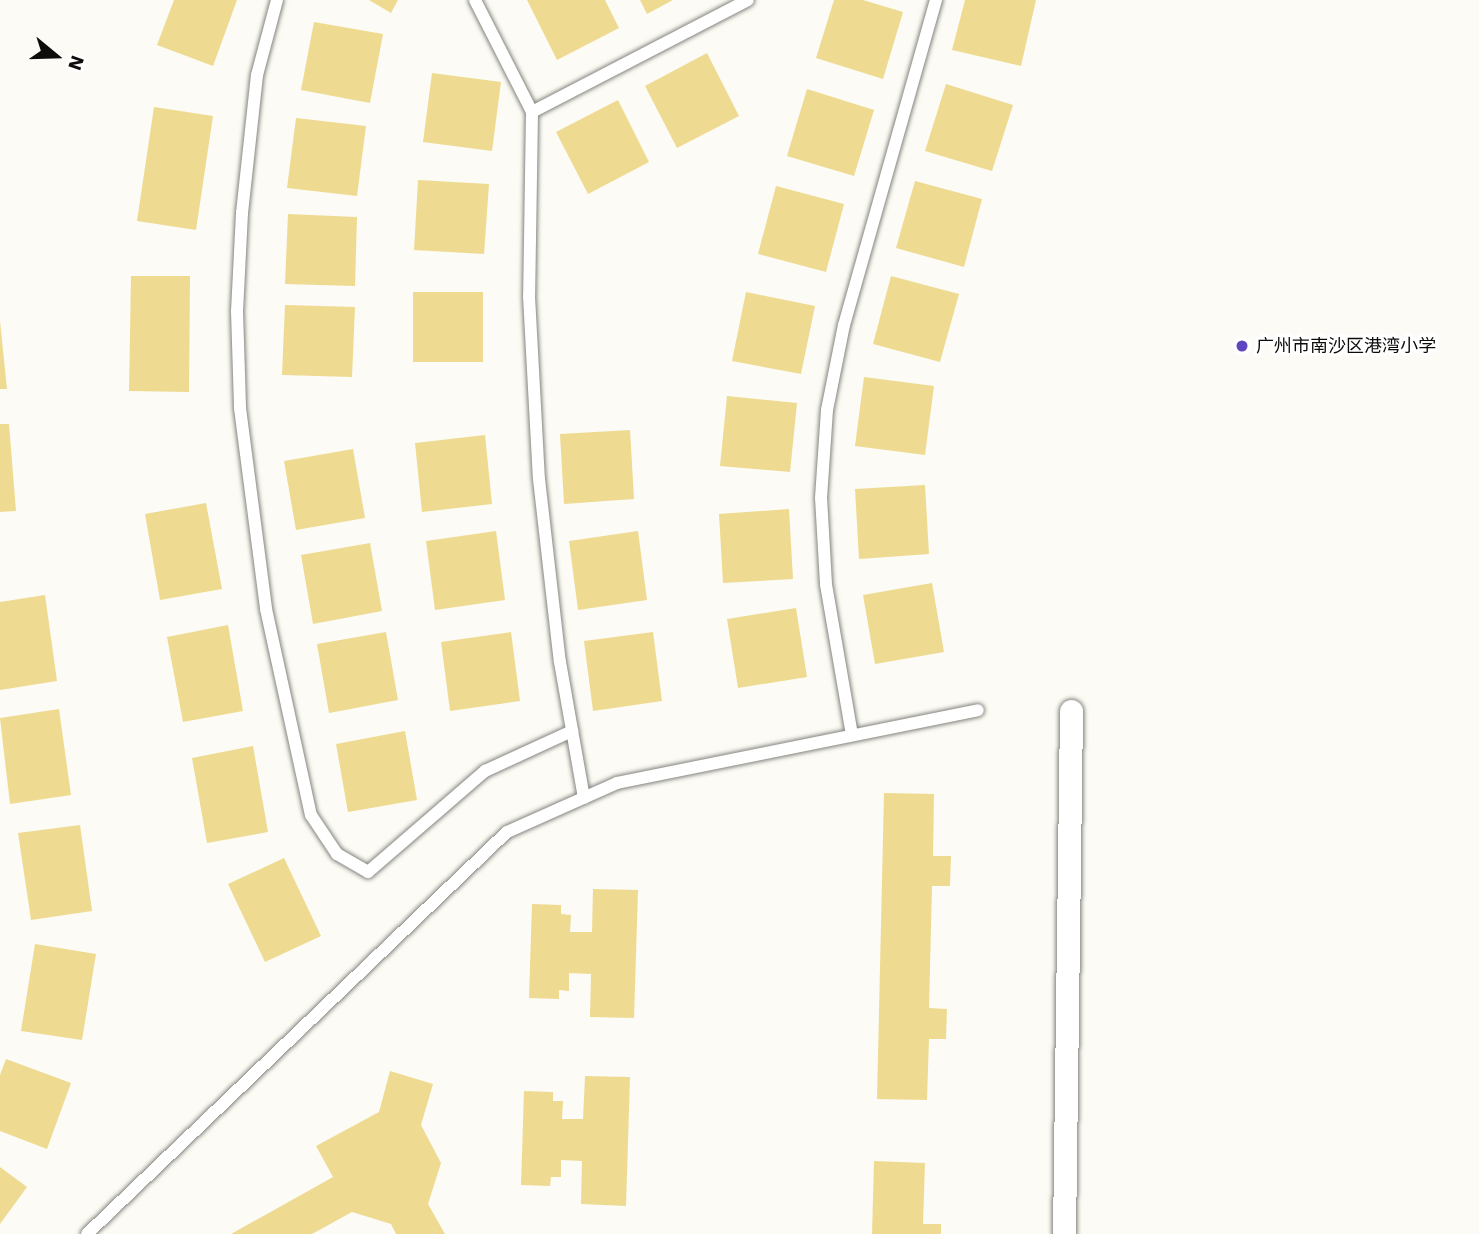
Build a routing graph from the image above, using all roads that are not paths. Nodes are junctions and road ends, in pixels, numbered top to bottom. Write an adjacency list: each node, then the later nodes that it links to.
1 (277, 0): 8 (lane)
2 (475, 0): 5 (lane)
3 (748, 0): 5 (lane)
4 (936, 0): 9 (lane)
5 (532, 112): 8 (lane)
6 (978, 710): 9 (lane)
7 (1071, 711): 12 (street)
8 (572, 731): 10 (lane)
9 (852, 735): 10 (lane)
10 (584, 798): 11 (lane)
11 (87, 1234)
12 (1064, 1234)

